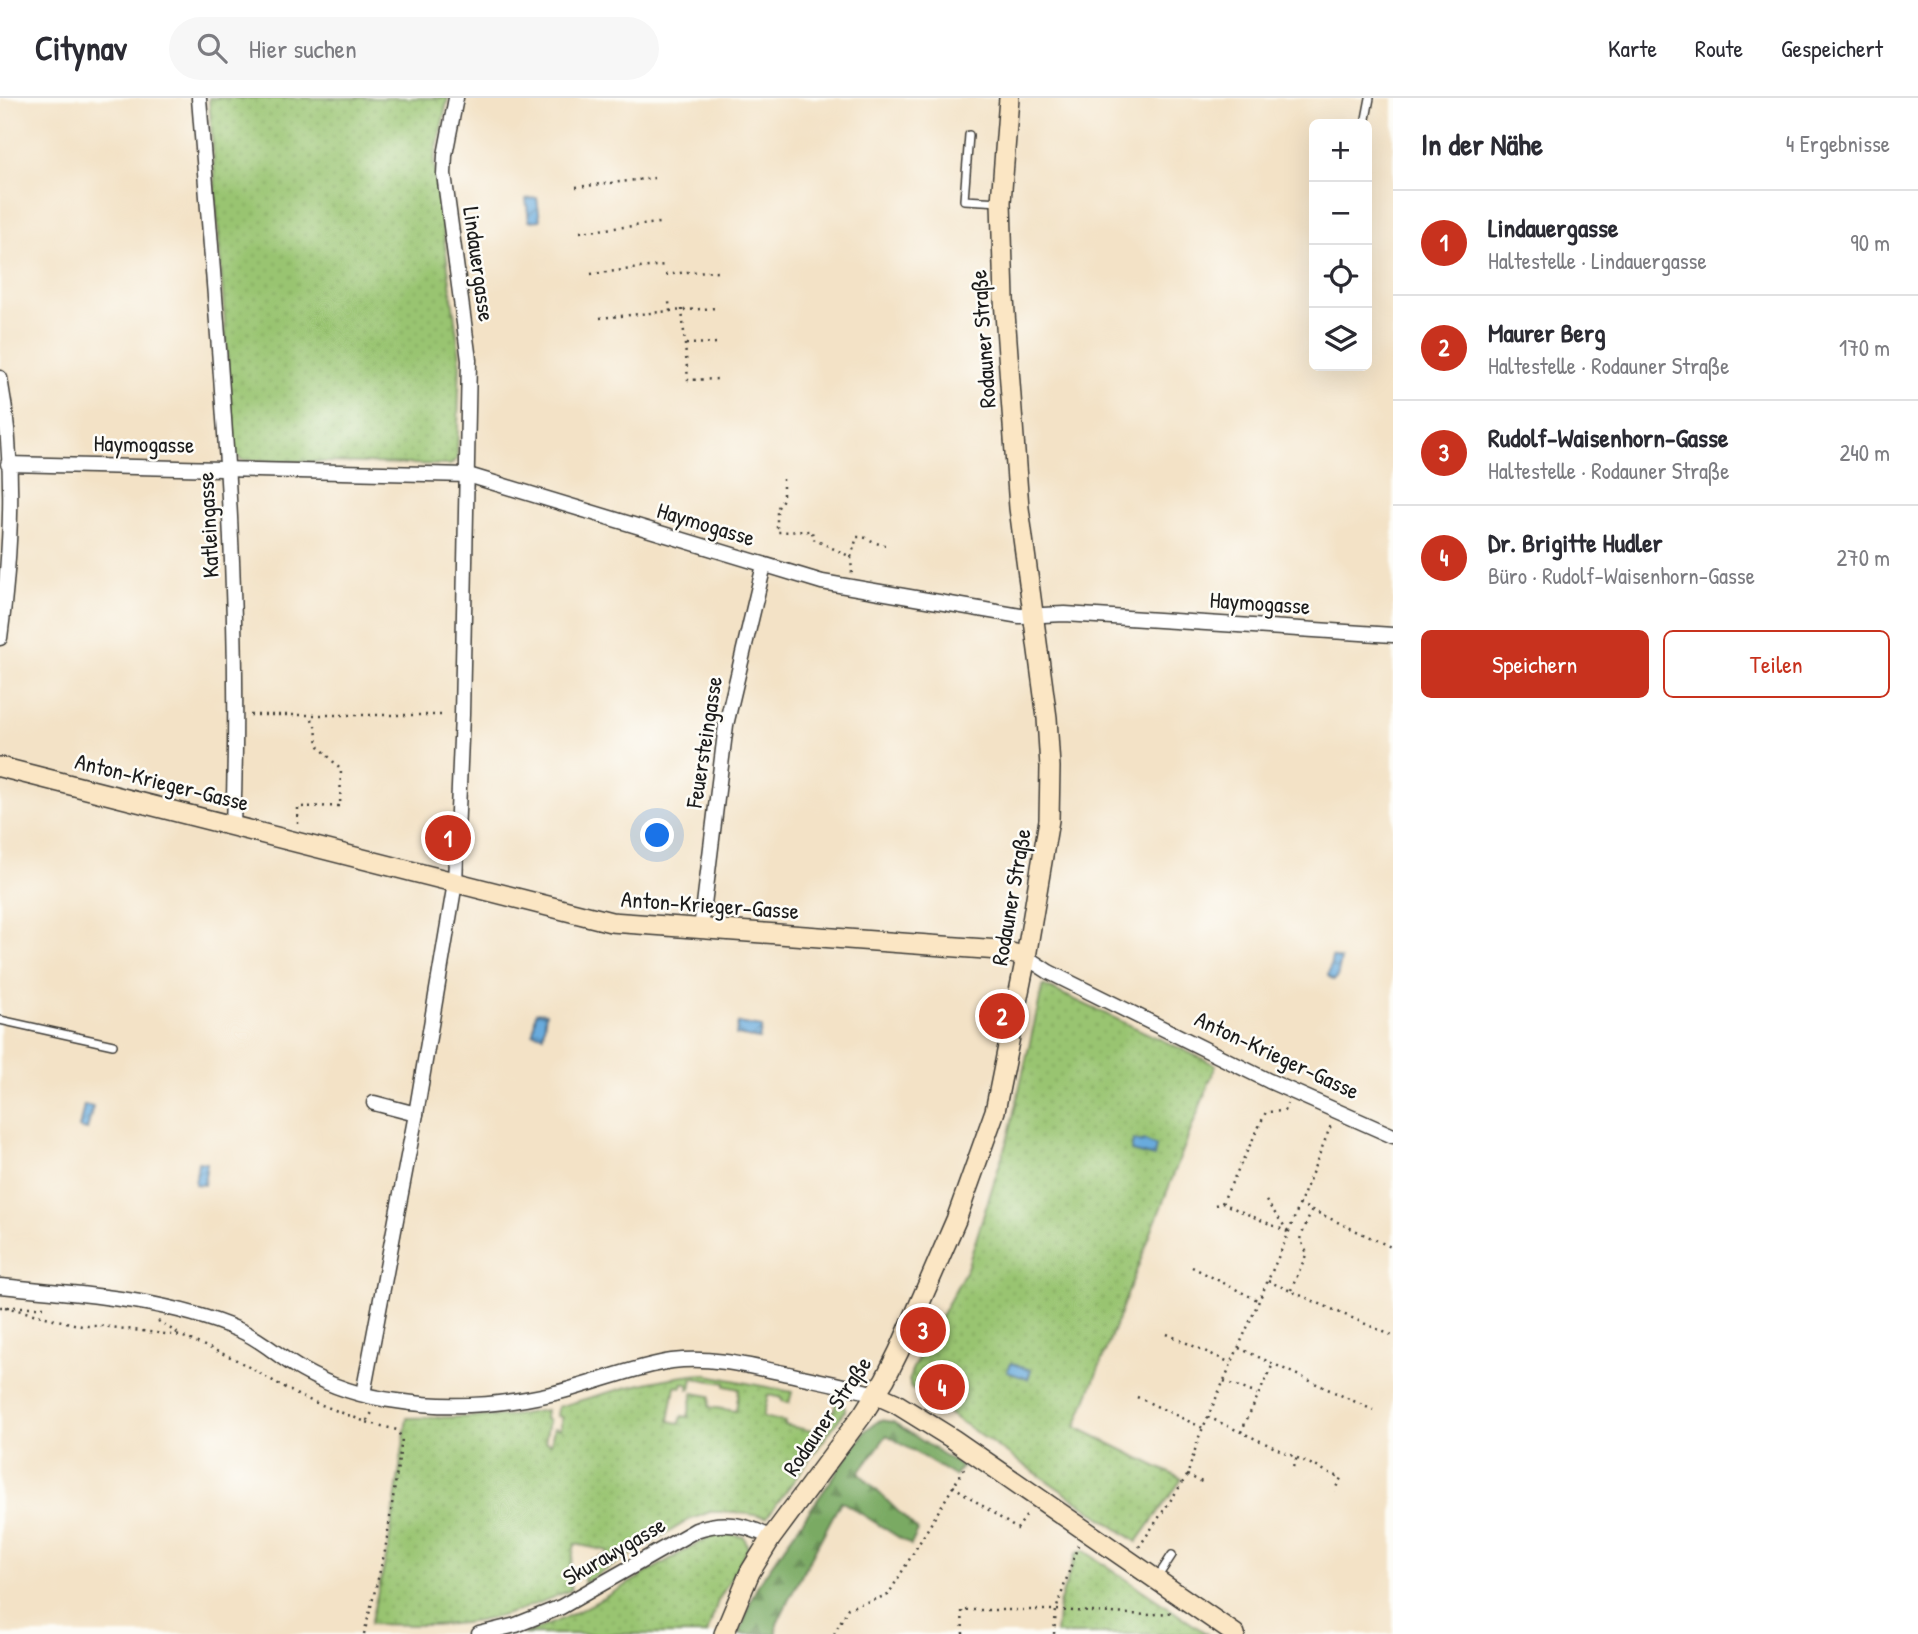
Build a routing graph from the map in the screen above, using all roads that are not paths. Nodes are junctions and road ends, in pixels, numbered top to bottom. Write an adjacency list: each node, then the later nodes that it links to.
1 (199, 98): 10 (street, Katleingasse)
2 (456, 98): 11 (street, Lindauergasse)
3 (1009, 98): 7 (main road, Rodauner Straße)
4 (1370, 98): 5 (lane)
5 (1366, 119)
6 (969, 135): 7 (lane)
7 (1001, 202): 13 (main road, Rodauner Straße)
8 (0, 378): 9 (street)
9 (8, 464): 10 (street, Haymogasse); 15 (street)
10 (228, 469): 11 (street, Haymogasse); 17 (street, Katleingasse)
11 (468, 475): 12 (street, Haymogasse); 18 (street, Lindauergasse)
12 (764, 565): 13 (street, Haymogasse); 19 (street, Feuersteingasse)
13 (1033, 617): 14 (street, Haymogasse); 20 (main road, Rodauner Straße)
14 (1393, 635)
15 (0, 638)
16 (0, 767): 17 (main road, Anton-Krieger-Gasse)
17 (233, 825): 18 (main road, Anton-Krieger-Gasse)
18 (455, 883): 19 (main road, Anton-Krieger-Gasse); 24 (street, Lindauergasse)
19 (701, 929): 20 (main road, Anton-Krieger-Gasse)
20 (1026, 957): 25 (street, Anton-Krieger-Gasse); 28 (main road, Rodauner Straße)
21 (0, 1020): 22 (lane)
22 (113, 1045)
23 (374, 1103): 24 (street)
24 (416, 1114): 27 (street, Lindauergasse)
25 (1393, 1136)
26 (0, 1286): 27 (street)
27 (363, 1394): 28 (street)
28 (875, 1394): 29 (main road, Rodauner Straße); 31 (main road)
29 (771, 1538): 32 (street, Skurawygasse); 33 (main road, Rodauner Straße)
30 (1172, 1555): 31 (lane)
31 (1156, 1579): 34 (main road)
32 (479, 1634)
33 (724, 1634)
34 (1236, 1634)

